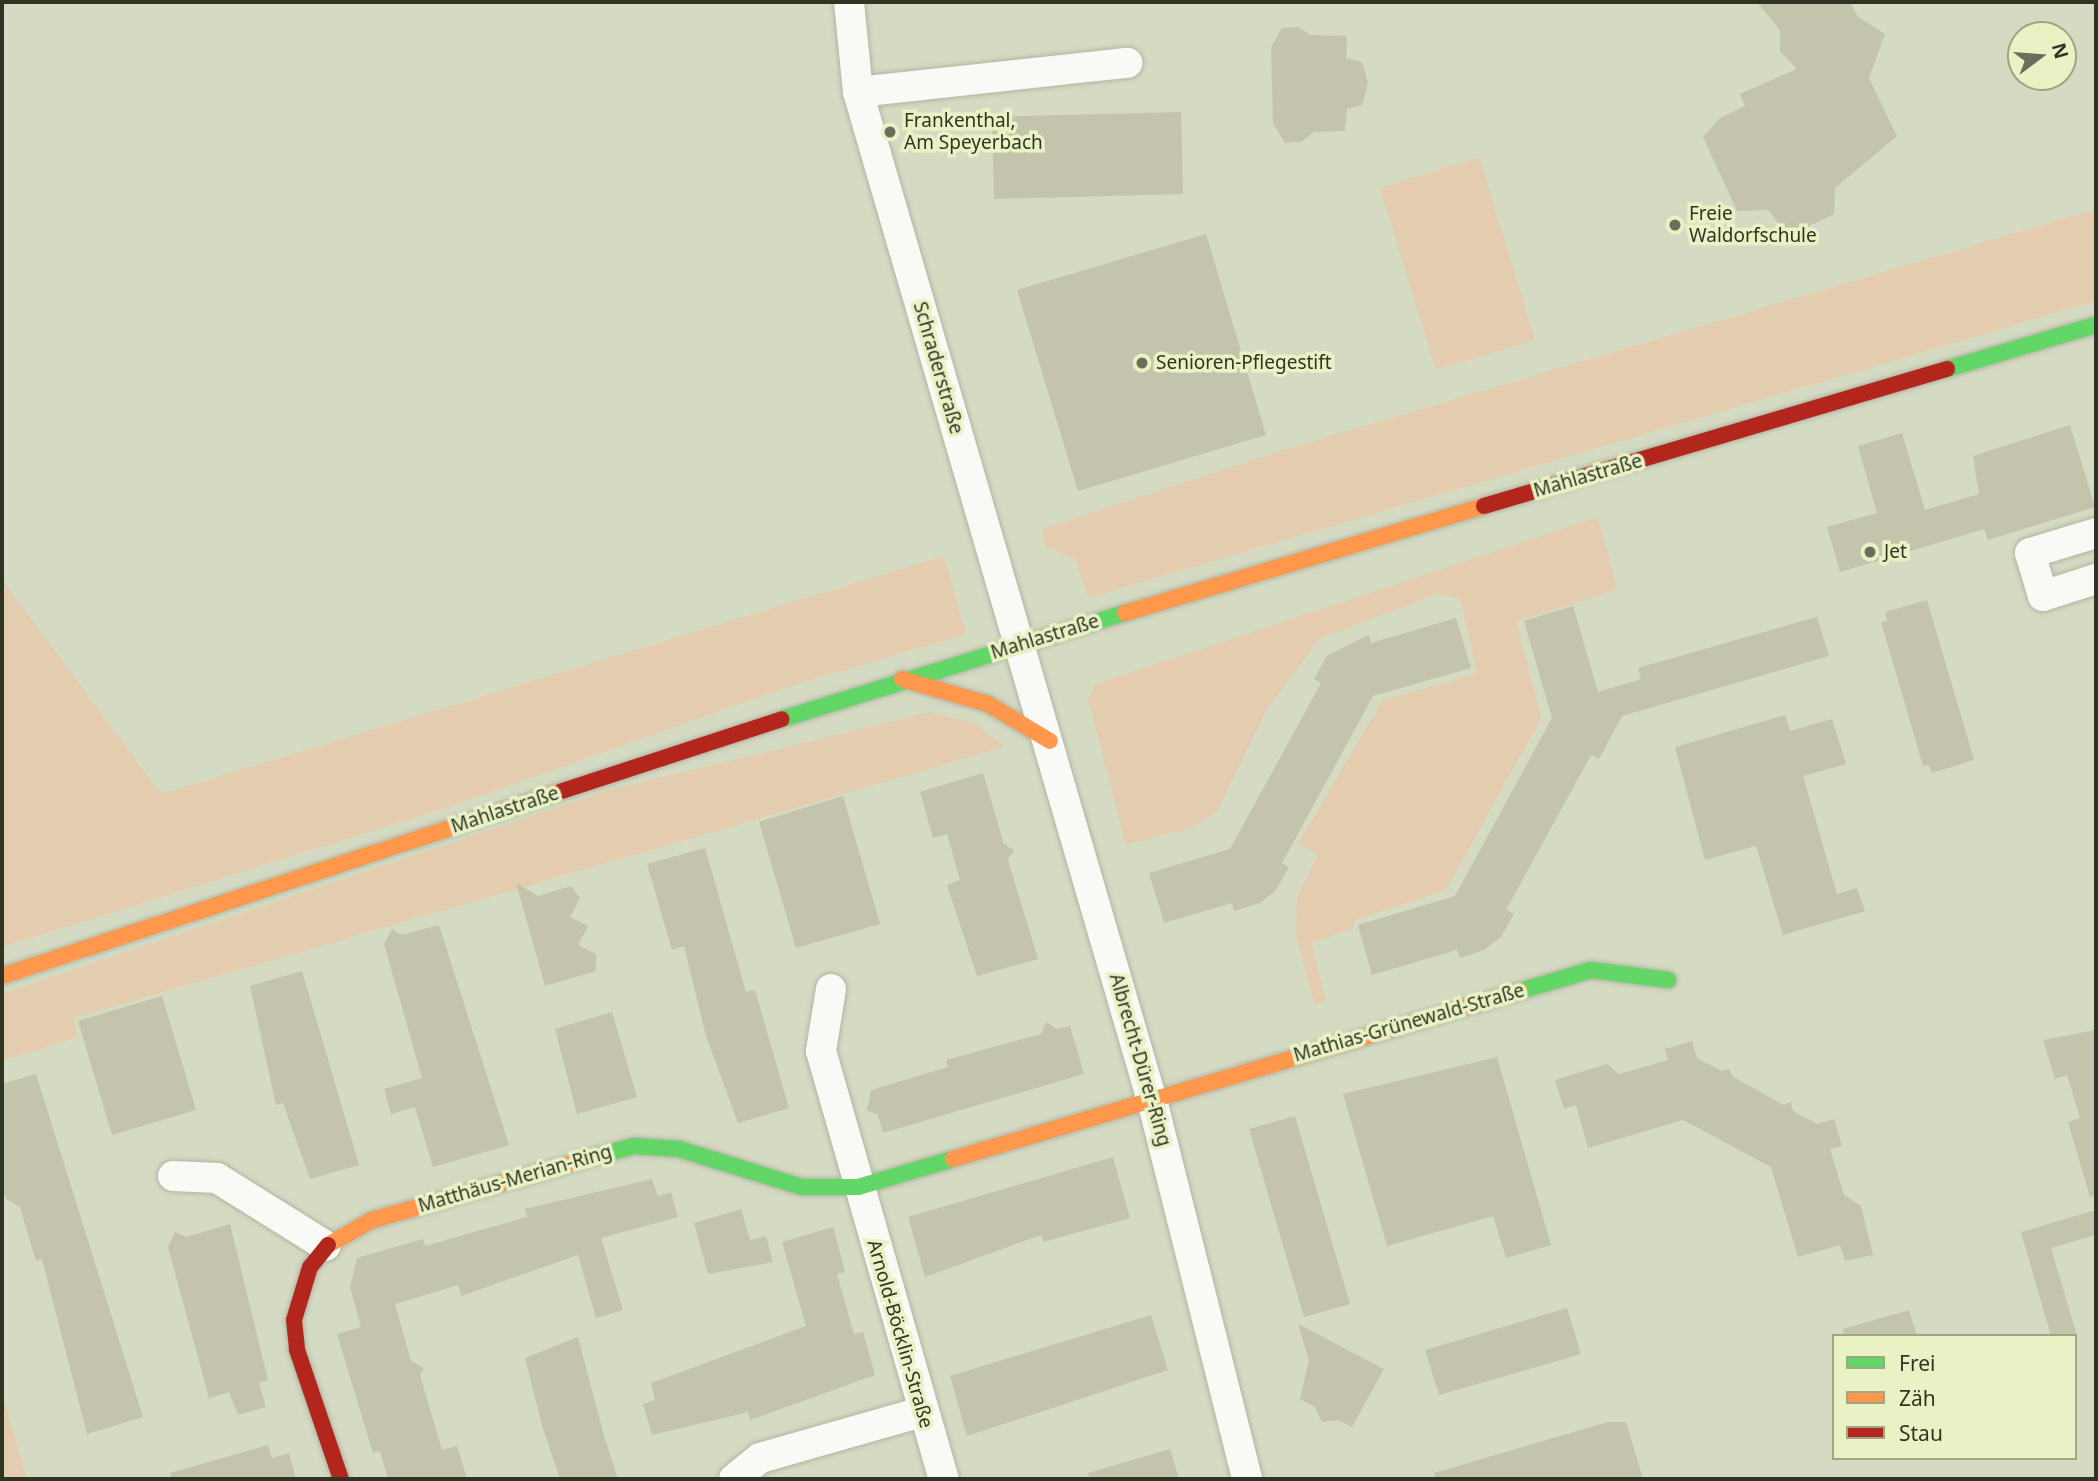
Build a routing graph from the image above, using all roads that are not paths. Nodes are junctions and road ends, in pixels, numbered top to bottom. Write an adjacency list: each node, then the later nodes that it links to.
1 (849, 2): 3 (street, Schraderstraße)
2 (1126, 63): 3 (street)
3 (858, 92): 7 (street, Schraderstraße)
4 (2096, 325): 7 (street, Mahlastraße)
5 (2090, 535): 6 (street); 6 (street)
6 (2096, 577)
7 (1021, 644): 8 (street, Mahlastraße); 9 (street, Albrecht-Dürer-Ring)
8 (902, 679): 9 (street); 10 (street, Mahlastraße)
9 (1049, 741): 13 (street, Albrecht-Dürer-Ring)
10 (2, 976)
11 (1668, 979): 13 (street, Mathias-Grünewald-Straße)
12 (831, 989): 15 (street, Arnold-Böcklin-Straße)
13 (1153, 1104): 15 (street, Matthäus-Merian-Ring); 21 (street, Albrecht-Dürer-Ring)
14 (173, 1176): 16 (street)
15 (858, 1187): 16 (street, Matthäus-Merian-Ring); 17 (street, Arnold-Böcklin-Straße)
16 (326, 1247): 18 (street, Matthäus-Merian-Ring)
17 (921, 1412): 19 (street); 20 (street, Arnold-Böcklin-Straße)
18 (341, 1479)
19 (733, 1479)
20 (944, 1479)
21 (1247, 1479)

